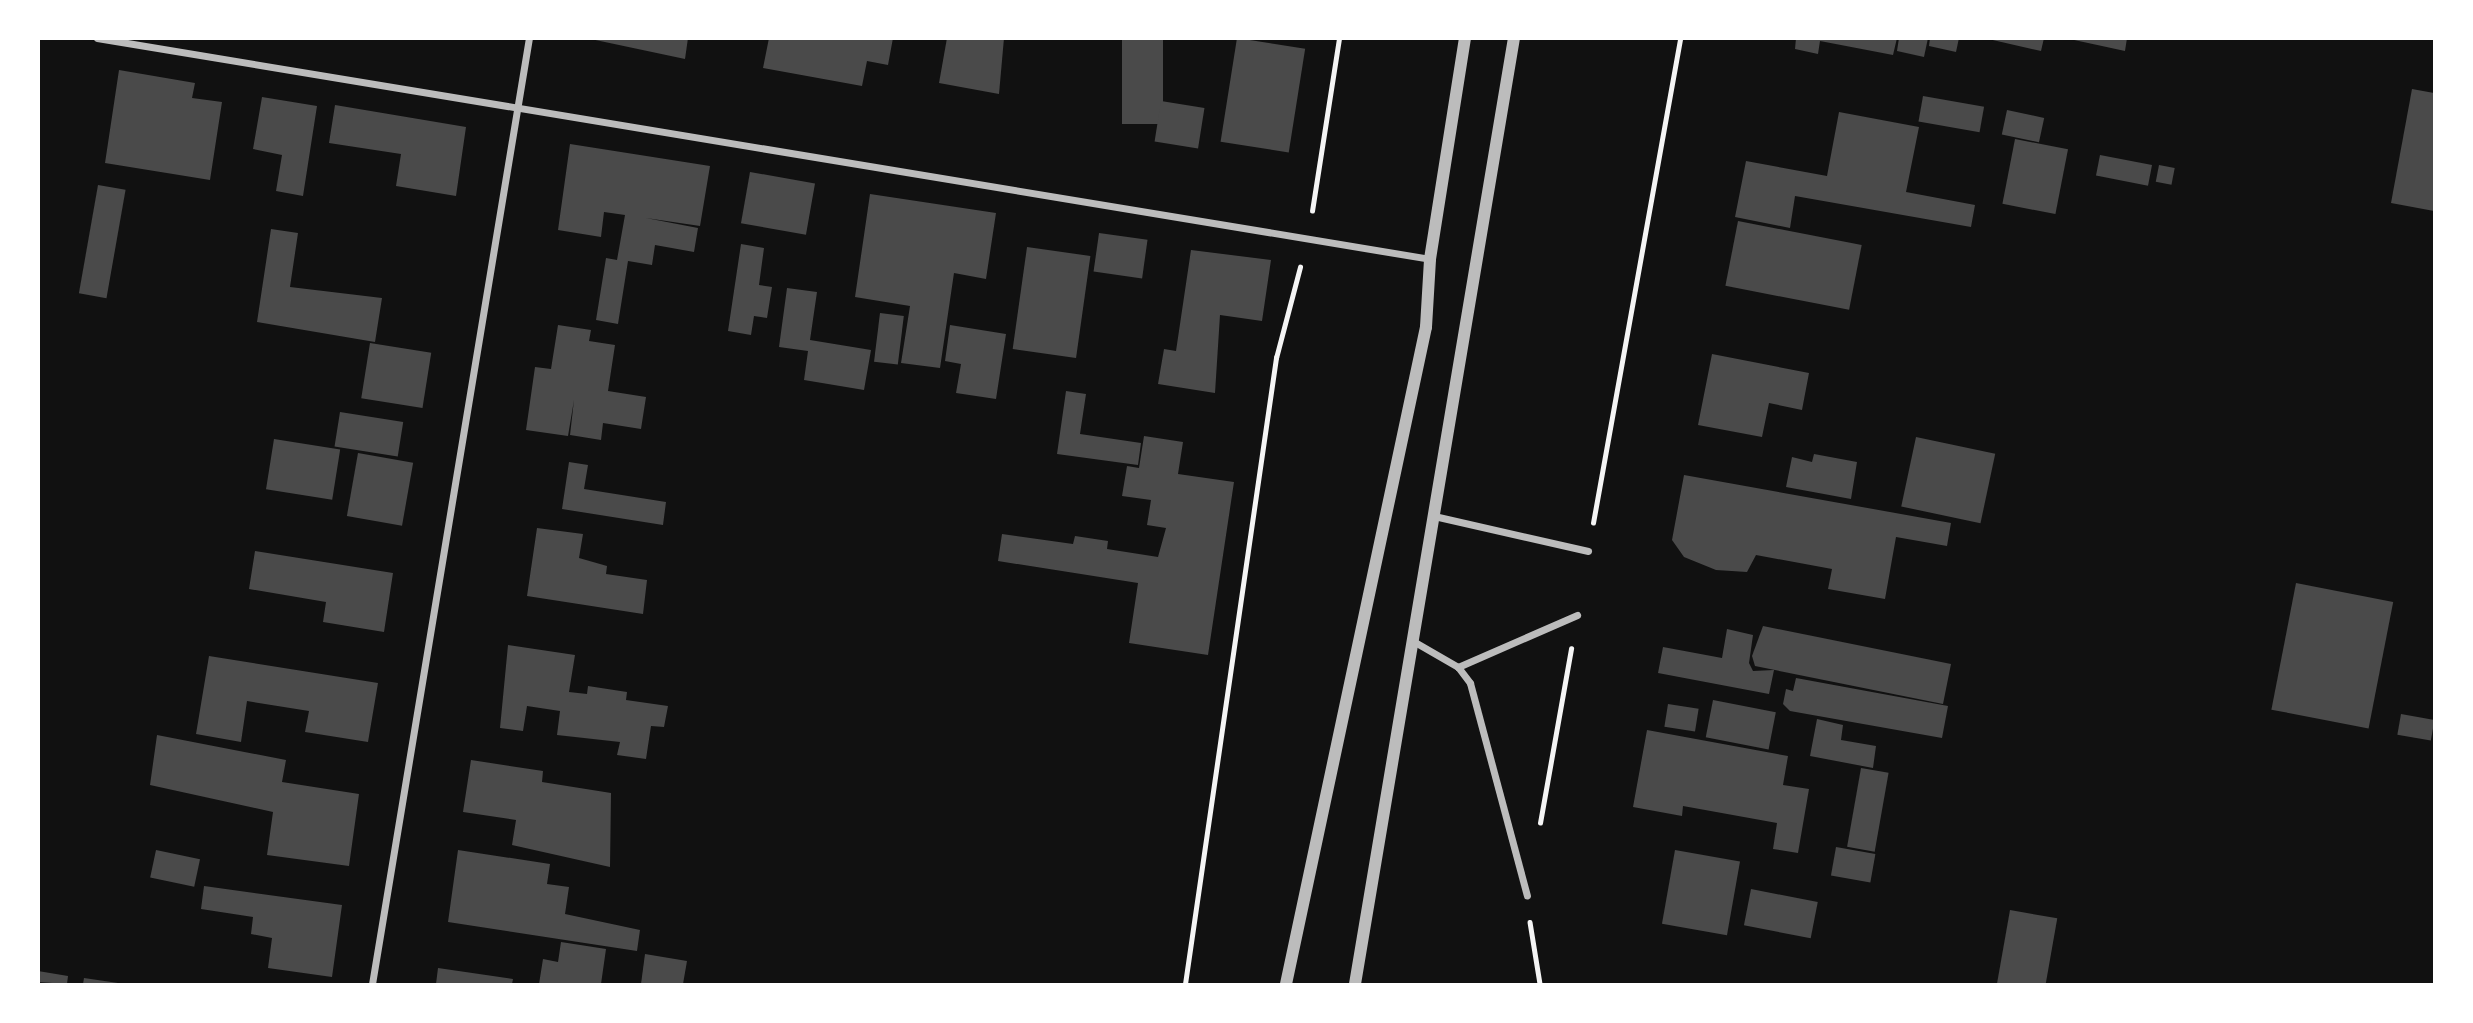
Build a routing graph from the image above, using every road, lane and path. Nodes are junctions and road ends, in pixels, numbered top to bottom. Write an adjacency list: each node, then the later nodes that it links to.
1 (97, 38): 7 (street)
2 (529, 38): 7 (street)
3 (1339, 38): 8 (path)
4 (1465, 38): 9 (street)
5 (1514, 38): 10 (street)
6 (1680, 38): 11 (path)
7 (519, 106): 8 (street); 17 (street)
8 (1307, 242): 9 (street); 18 (path)
9 (1430, 259): 19 (street)
10 (1434, 516): 11 (street); 13 (street)
11 (1588, 551)
12 (1577, 615): 14 (street); 15 (path)
13 (1413, 641): 14 (street); 20 (street)
14 (1458, 667): 16 (street)
15 (1539, 828)
16 (1527, 895): 21 (path)
17 (372, 985)
18 (1185, 985)
19 (1286, 985)
20 (1355, 985)
21 (1540, 985)

